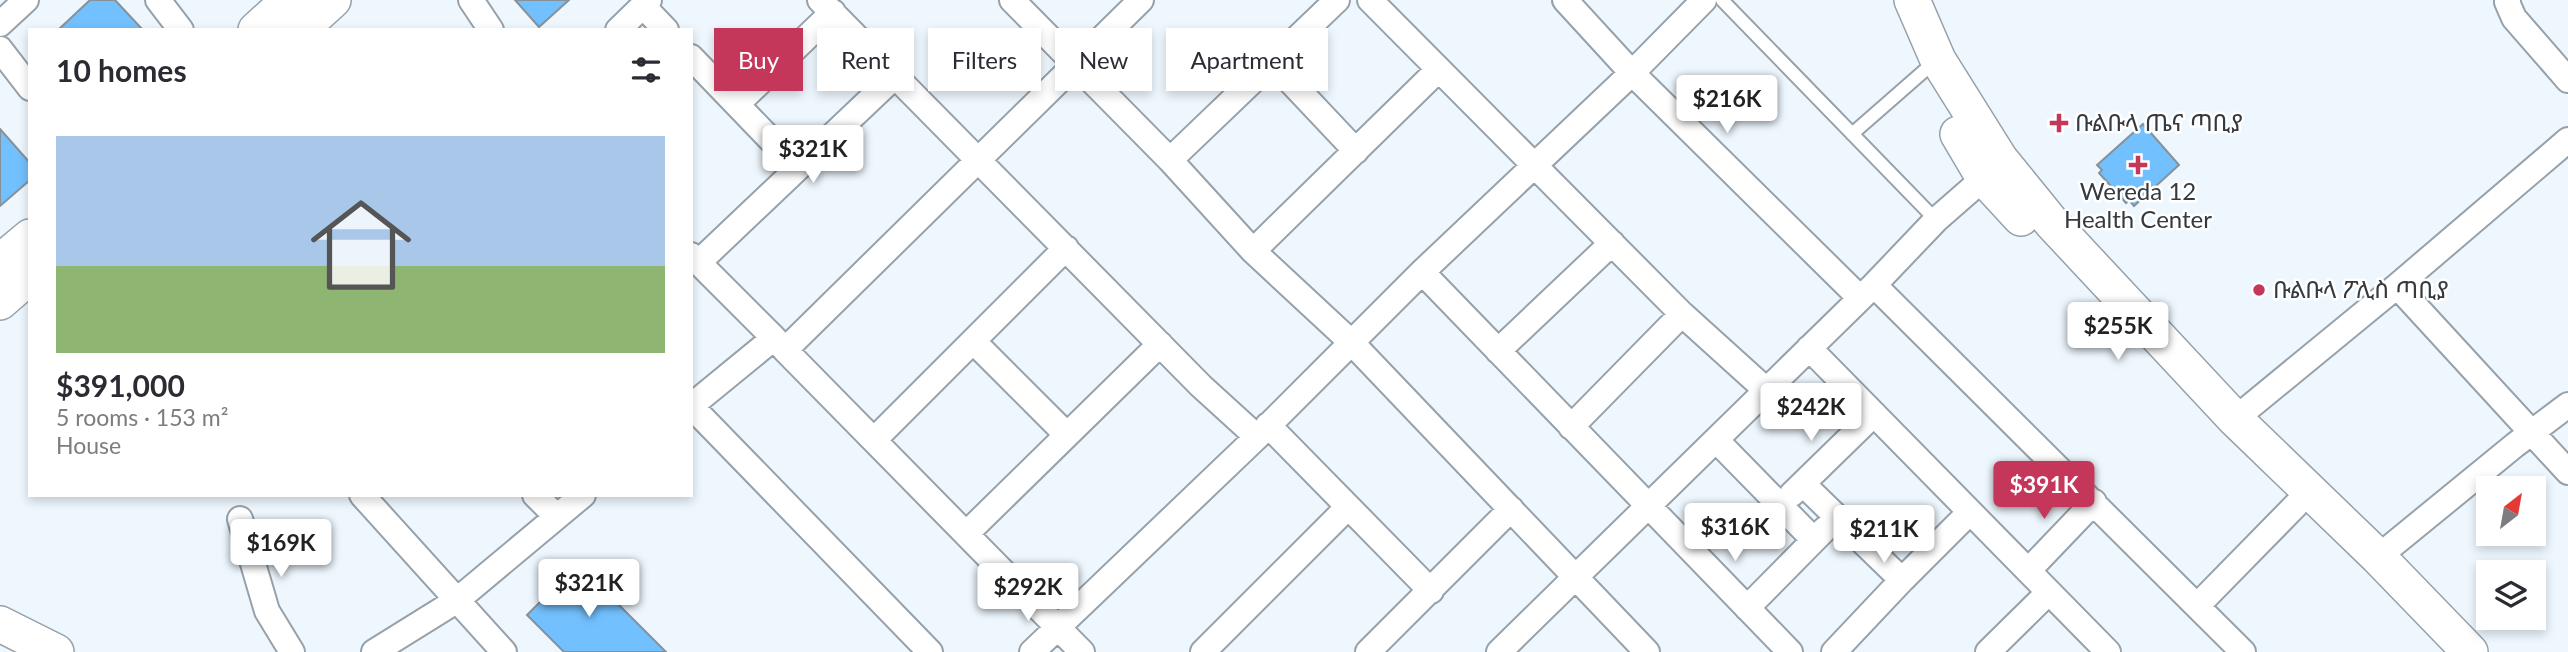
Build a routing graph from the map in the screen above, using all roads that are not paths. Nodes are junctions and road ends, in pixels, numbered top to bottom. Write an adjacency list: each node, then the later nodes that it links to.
1 (26, 0): 18 (street)
2 (158, 0): 19 (street)
3 (289, 0): 20 (street)
4 (333, 0): 21 (street)
5 (471, 0): 22 (street)
6 (1012, 0): 28 (street)
7 (1141, 0): 26 (street)
8 (1337, 0): 27 (street)
9 (1370, 0): 31 (street)
10 (1565, 0): 33 (street)
11 (1704, 0): 33 (street)
12 (1722, 0): 43 (lane)
13 (1890, 0): 32 (street)
14 (1912, 0): 75 (street)
15 (2508, 0): 34 (street)
16 (646, 3): 23 (street); 24 (street)
17 (827, 6): 25 (street); 42 (street)
18 (0, 24)
19 (179, 28)
20 (258, 28)
21 (302, 28)
22 (490, 28)
23 (620, 28)
24 (665, 28)
25 (848, 28)
26 (1113, 28)
27 (1308, 28)
28 (1055, 44)
29 (0, 49): 35 (street)
30 (693, 59): 42 (street)
31 (1438, 70): 45 (street); 48 (street)
32 (1924, 71): 43 (lane); 50 (street)
33 (1632, 73): 48 (street); 61 (street)
34 (2568, 80)
35 (28, 85)
36 (1055, 86): 47 (street)
37 (879, 91): 49 (street)
38 (910, 91): 47 (street)
39 (1102, 91): 46 (street)
40 (1243, 91): 46 (street)
41 (1300, 91): 45 (street)
42 (737, 104): 49 (street)
43 (1853, 134): 51 (lane)
44 (2568, 140): 60 (street)
45 (1356, 151): 55 (street)
46 (1170, 160): 55 (street)
47 (979, 162): 54 (street); 66 (street)
48 (1536, 165): 53 (street); 58 (street)
49 (798, 168): 56 (street)
50 (1984, 178): 51 (street); 89 (street)
51 (1936, 220): 61 (street)
52 (28, 239): 57 (street)
53 (1612, 243): 63 (street); 69 (street)
54 (1066, 248): 64 (street); 67 (street)
55 (1253, 251): 65 (street)
56 (695, 258): 66 (street)
57 (0, 262)
58 (1422, 272): 65 (street); 69 (street)
59 (28, 278): 62 (street)
60 (2397, 286): 75 (street); 78 (street)
61 (1867, 292): 68 (street); 87 (street)
62 (0, 302)
63 (1682, 314): 70 (street); 76 (street)
64 (973, 341): 79 (street); 80 (street)
65 (1352, 342): 77 (street); 92 (street)
66 (779, 344): 71 (street); 80 (street)
67 (1160, 344): 77 (street); 79 (street)
68 (1809, 348): 70 (street); 74 (street)
69 (1498, 351): 76 (street)
70 (1766, 390): 81 (street)
71 (693, 405)
72 (2568, 405): 78 (street)
73 (693, 408): 116 (street)
74 (1874, 414): 83 (street); 93 (street)
75 (2235, 419): 99 (street)
76 (1571, 427): 91 (street)
77 (1263, 431): 90 (street); 109 (street)
78 (2532, 432): 82 (street); 99 (street)
79 (1067, 435): 97 (street)
80 (874, 440): 97 (street)
81 (1716, 440): 88 (street); 91 (street)
82 (2568, 472)
83 (1803, 484): 88 (street); 95 (street)
84 (364, 497): 105 (street)
85 (537, 497): 94 (street)
86 (580, 497): 94 (street)
87 (2094, 502): 100 (street); 106 (street)
88 (1780, 505): 98 (street)
89 (2296, 505): 106 (street); 126 (street)
90 (1348, 507): 103 (street); 119 (street)
91 (1647, 507): 101 (street); 107 (street)
92 (1511, 509): 101 (street); 103 (street)
93 (1970, 512): 100 (street); 102 (street)
94 (556, 516): 105 (street)
95 (1837, 516): 98 (street); 102 (street)
96 (240, 519): 113 (street)
97 (966, 534): 109 (street)
98 (1814, 540): 107 (street)
99 (2378, 557): 127 (street)
100 (2028, 571): 104 (street)
101 (1574, 578): 111 (street); 120 (street)
102 (1902, 580): 122 (street)
103 (1430, 591): 110 (street)
104 (2049, 592): 123 (street); 124 (street)
105 (456, 601): 114 (street); 115 (street)
106 (2197, 606): 125 (street)
107 (1747, 608): 121 (street)
108 (0, 624): 112 (street)
109 (1057, 626): 117 (street); 118 (street)
110 (1371, 651)
111 (1645, 651)
112 (56, 652)
113 (292, 652)
114 (374, 652)
115 (504, 652)
116 (930, 652)
117 (1031, 652)
118 (1082, 652)
119 (1203, 652)
120 (1499, 652)
121 (1790, 652)
122 (1834, 652)
123 (1988, 652)
124 (2108, 652)
125 (2243, 652)
126 (2444, 652)
127 (2470, 652)

